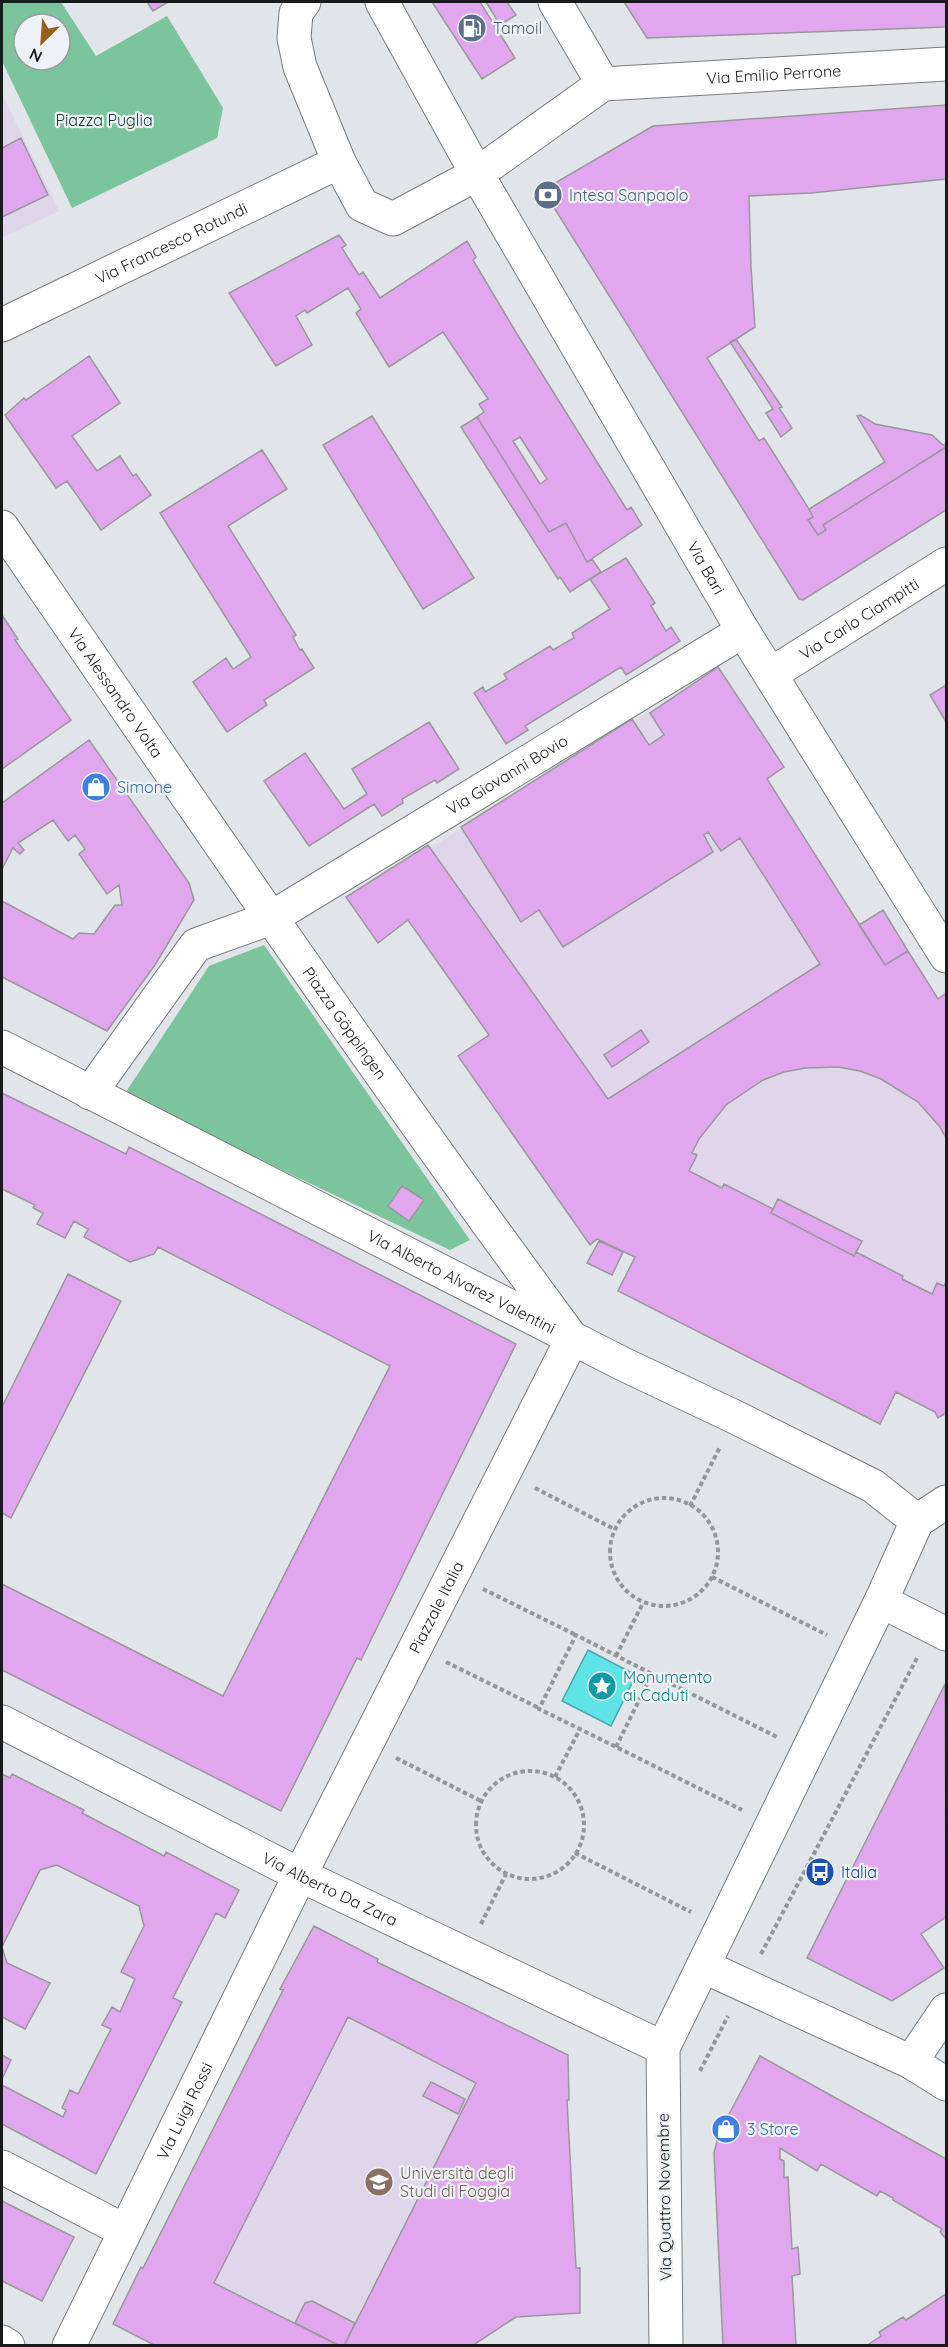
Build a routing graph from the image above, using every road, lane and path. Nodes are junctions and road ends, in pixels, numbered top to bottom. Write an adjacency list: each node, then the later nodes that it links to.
1 (304, 2): 6 (street)
2 (382, 2): 7 (street, Via Bari)
3 (555, 2): 5 (street)
4 (946, 64): 5 (street, Via Emilio Perrone)
5 (603, 84): 7 (street)
6 (339, 162): 7 (street); 8 (street, Via Francesco Rotundi)
7 (477, 174): 11 (street, Via Bari)
8 (2, 325)
9 (2, 527): 13 (street, Via Alessandro Volta)
10 (946, 564): 12 (street, Via Carlo Ciampitti)
11 (744, 631): 12 (street, Via Bari); 13 (street, Via Giovanni Bovio)
12 (771, 674): 14 (street, Via Bari)
13 (271, 918): 16 (street); 17 (street, Piazza Göppingen)
14 (946, 956)
15 (2, 1047): 16 (street, Via Alberto Alvarez Valentini)
16 (90, 1093): 17 (street, Via Alberto Alvarez Valentini)
17 (572, 1339): 18 (street, Via Alberto Alvarez Valentini); 19 (street, Piazzale Italia)
18 (735, 1416): 21 (path); 22 (street, Via Alberto Alvarez Valentini)
19 (504, 1473): 23 (path); 24 (street, Piazzale Italia)
20 (946, 1502): 22 (street)
21 (690, 1506): 23 (path); 25 (path)
22 (917, 1521): 26 (street)
23 (614, 1529): 27 (path)
24 (453, 1574): 29 (path); 30 (street, Piazzale Italia)
25 (712, 1577): 27 (path); 31 (path)
26 (881, 1601): 28 (street); 31 (street)
27 (643, 1603): 32 (path)
28 (946, 1634)
29 (576, 1635): 32 (path); 34 (path)
30 (416, 1647): 34 (path); 37 (street, Piazzale Italia)
31 (857, 1650): 39 (street)
32 (616, 1656): 33 (path)
33 (652, 1674): 38 (path); 39 (path)
34 (539, 1708): 36 (path)
35 (2, 1722): 45 (street, Via Alberto Da Zara)
36 (580, 1729): 38 (path); 40 (path)
37 (367, 1744): 41 (path); 45 (street, Piazzale Italia)
38 (616, 1747): 42 (path)
39 (807, 1752): 42 (street)
40 (555, 1777): 41 (path); 43 (path)
41 (481, 1801): 44 (path)
42 (772, 1825): 46 (street)
43 (575, 1853): 44 (path); 46 (path)
44 (506, 1874): 47 (path)
45 (300, 1875): 47 (street, Via Alberto Da Zara); 54 (street, Via Luigi Rossi)
46 (722, 1927): 48 (street)
47 (466, 1954): 50 (street, Via Alberto Da Zara)
48 (703, 1966): 50 (street); 51 (street)
49 (946, 2010): 51 (street)
50 (663, 2048): 58 (street, Via Quattro Novembre)
51 (911, 2062): 52 (street)
52 (946, 2084)
53 (2, 2167): 54 (street)
54 (125, 2231): 57 (street, Via Luigi Rossi)
55 (2, 2342): 56 (street)
56 (8, 2346)
57 (69, 2346)
58 (666, 2346)

